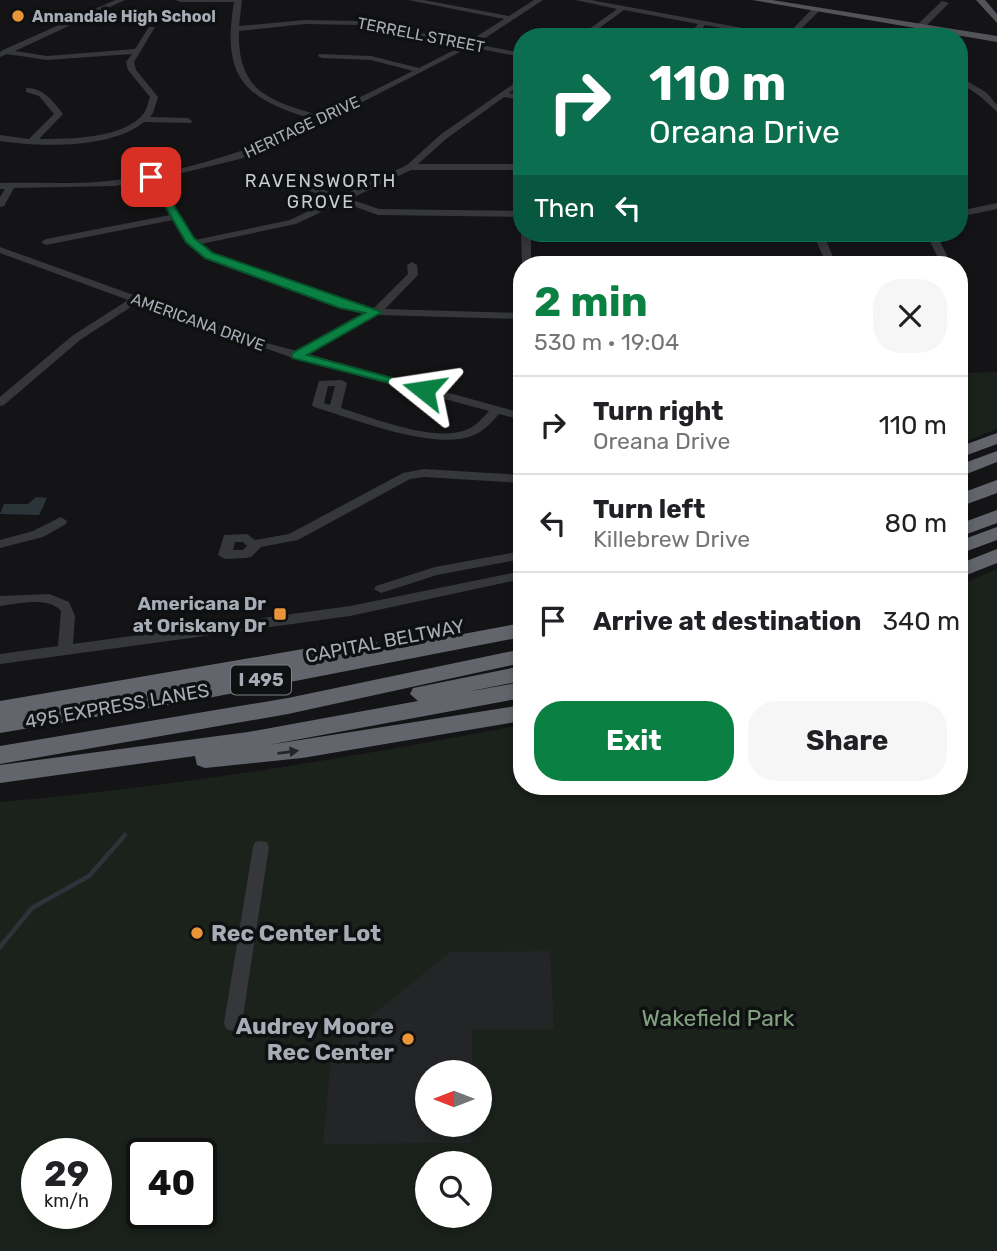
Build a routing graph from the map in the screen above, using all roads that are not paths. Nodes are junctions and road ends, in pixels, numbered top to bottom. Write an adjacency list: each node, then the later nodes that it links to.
1 (121, 0): 27 (street)
2 (180, 0): 3 (street)
3 (238, 0): 21 (street)
4 (412, 0): 12 (street)
5 (539, 0): 12 (street, HERITAGE DRIVE)
6 (579, 0): 10 (street)
7 (756, 0): 11 (main road)
8 (980, 0): 13 (main road)
9 (946, 3): 19 (street)
10 (623, 8): 14 (street); 15 (street)
11 (816, 10): 18 (street); 19 (main road)
12 (510, 18): 24 (street, HERITAGE DRIVE)
13 (997, 20)
14 (704, 22): 16 (street); 17 (street)
15 (595, 28)
16 (699, 28)
17 (736, 28)
18 (798, 28)
19 (919, 28)
20 (152, 29): 25 (street)
21 (235, 29): 24 (street, TERRELL STREET); 37 (street)
22 (968, 37): 23 (main road)
23 (994, 40)
24 (470, 44): 26 (street, TERRELL STREET); 29 (street, HERITAGE DRIVE)
25 (136, 51): 27 (street); 36 (street)
26 (513, 53)
27 (3, 54)
28 (322, 56): 29 (street)
29 (420, 71): 37 (street, HERITAGE DRIVE)
30 (968, 84): 35 (street)
31 (513, 86): 33 (street)
32 (29, 90): 40 (street)
33 (501, 94): 34 (street); 41 (street)
34 (513, 96)
35 (997, 110)
36 (142, 119): 38 (street); 40 (street)
37 (322, 119): 43 (street, HERITAGE DRIVE)
38 (188, 121)
39 (0, 138): 40 (street)
40 (30, 143)
41 (410, 167): 42 (street); 46 (street)
42 (513, 167)
43 (151, 177): 45 (street, HERITAGE DRIVE); 51 (street)
44 (301, 185): 46 (street)
45 (5, 186): 47 (street)
46 (340, 201): 50 (street); 53 (street)
47 (1, 204)
48 (997, 206): 49 (street)
49 (968, 212)
50 (513, 214)
51 (176, 217): 52 (street); 53 (street)
52 (46, 242)
53 (193, 243): 57 (street)
54 (0, 250): 56 (street, AMERICANA DRIVE)
55 (412, 265): 57 (street)
56 (136, 299): 59 (street, AMERICANA DRIVE); 60 (street)
57 (376, 312): 58 (street); 59 (street)
58 (513, 316)
59 (296, 356): 62 (street, AMERICANA DRIVE)
60 (0, 403)
61 (335, 409): 62 (street)
62 (497, 410): 63 (street, AMERICANA DRIVE)
63 (513, 414)
64 (997, 438): 65 (highway)
65 (968, 449)
66 (997, 456): 67 (highway)
67 (968, 467)
68 (513, 478): 78 (street)
69 (995, 486): 70 (highway); 71 (highway); 72 (highway)
70 (968, 487)
71 (968, 497)
72 (968, 506)
73 (997, 516): 75 (highway)
74 (61, 521): 77 (street)
75 (968, 527)
76 (997, 533): 79 (highway)
77 (0, 544)
78 (255, 544)
79 (968, 544)
80 (997, 556): 82 (highway)
81 (513, 557): 84 (street)
82 (968, 568)
83 (513, 578): 89 (street)
84 (381, 589)
85 (0, 601): 89 (street)
86 (513, 617): 94 (highway, CAPITAL BELTWAY / I 495)
87 (513, 631): 96 (highway, 495 EXPRESS LANES / I 495)
88 (513, 645): 96 (highway)
89 (65, 651): 91 (street)
90 (513, 658): 97 (highway)
91 (0, 659)
92 (513, 675): 97 (highway, 495 EXPRESS LANES / I 495)
93 (513, 692): 98 (highway)
94 (0, 709)
95 (513, 715): 98 (highway, one-way to 95)
96 (0, 725)
97 (0, 756)
98 (0, 774)
99 (261, 847): 100 (street)
100 (233, 1023)

